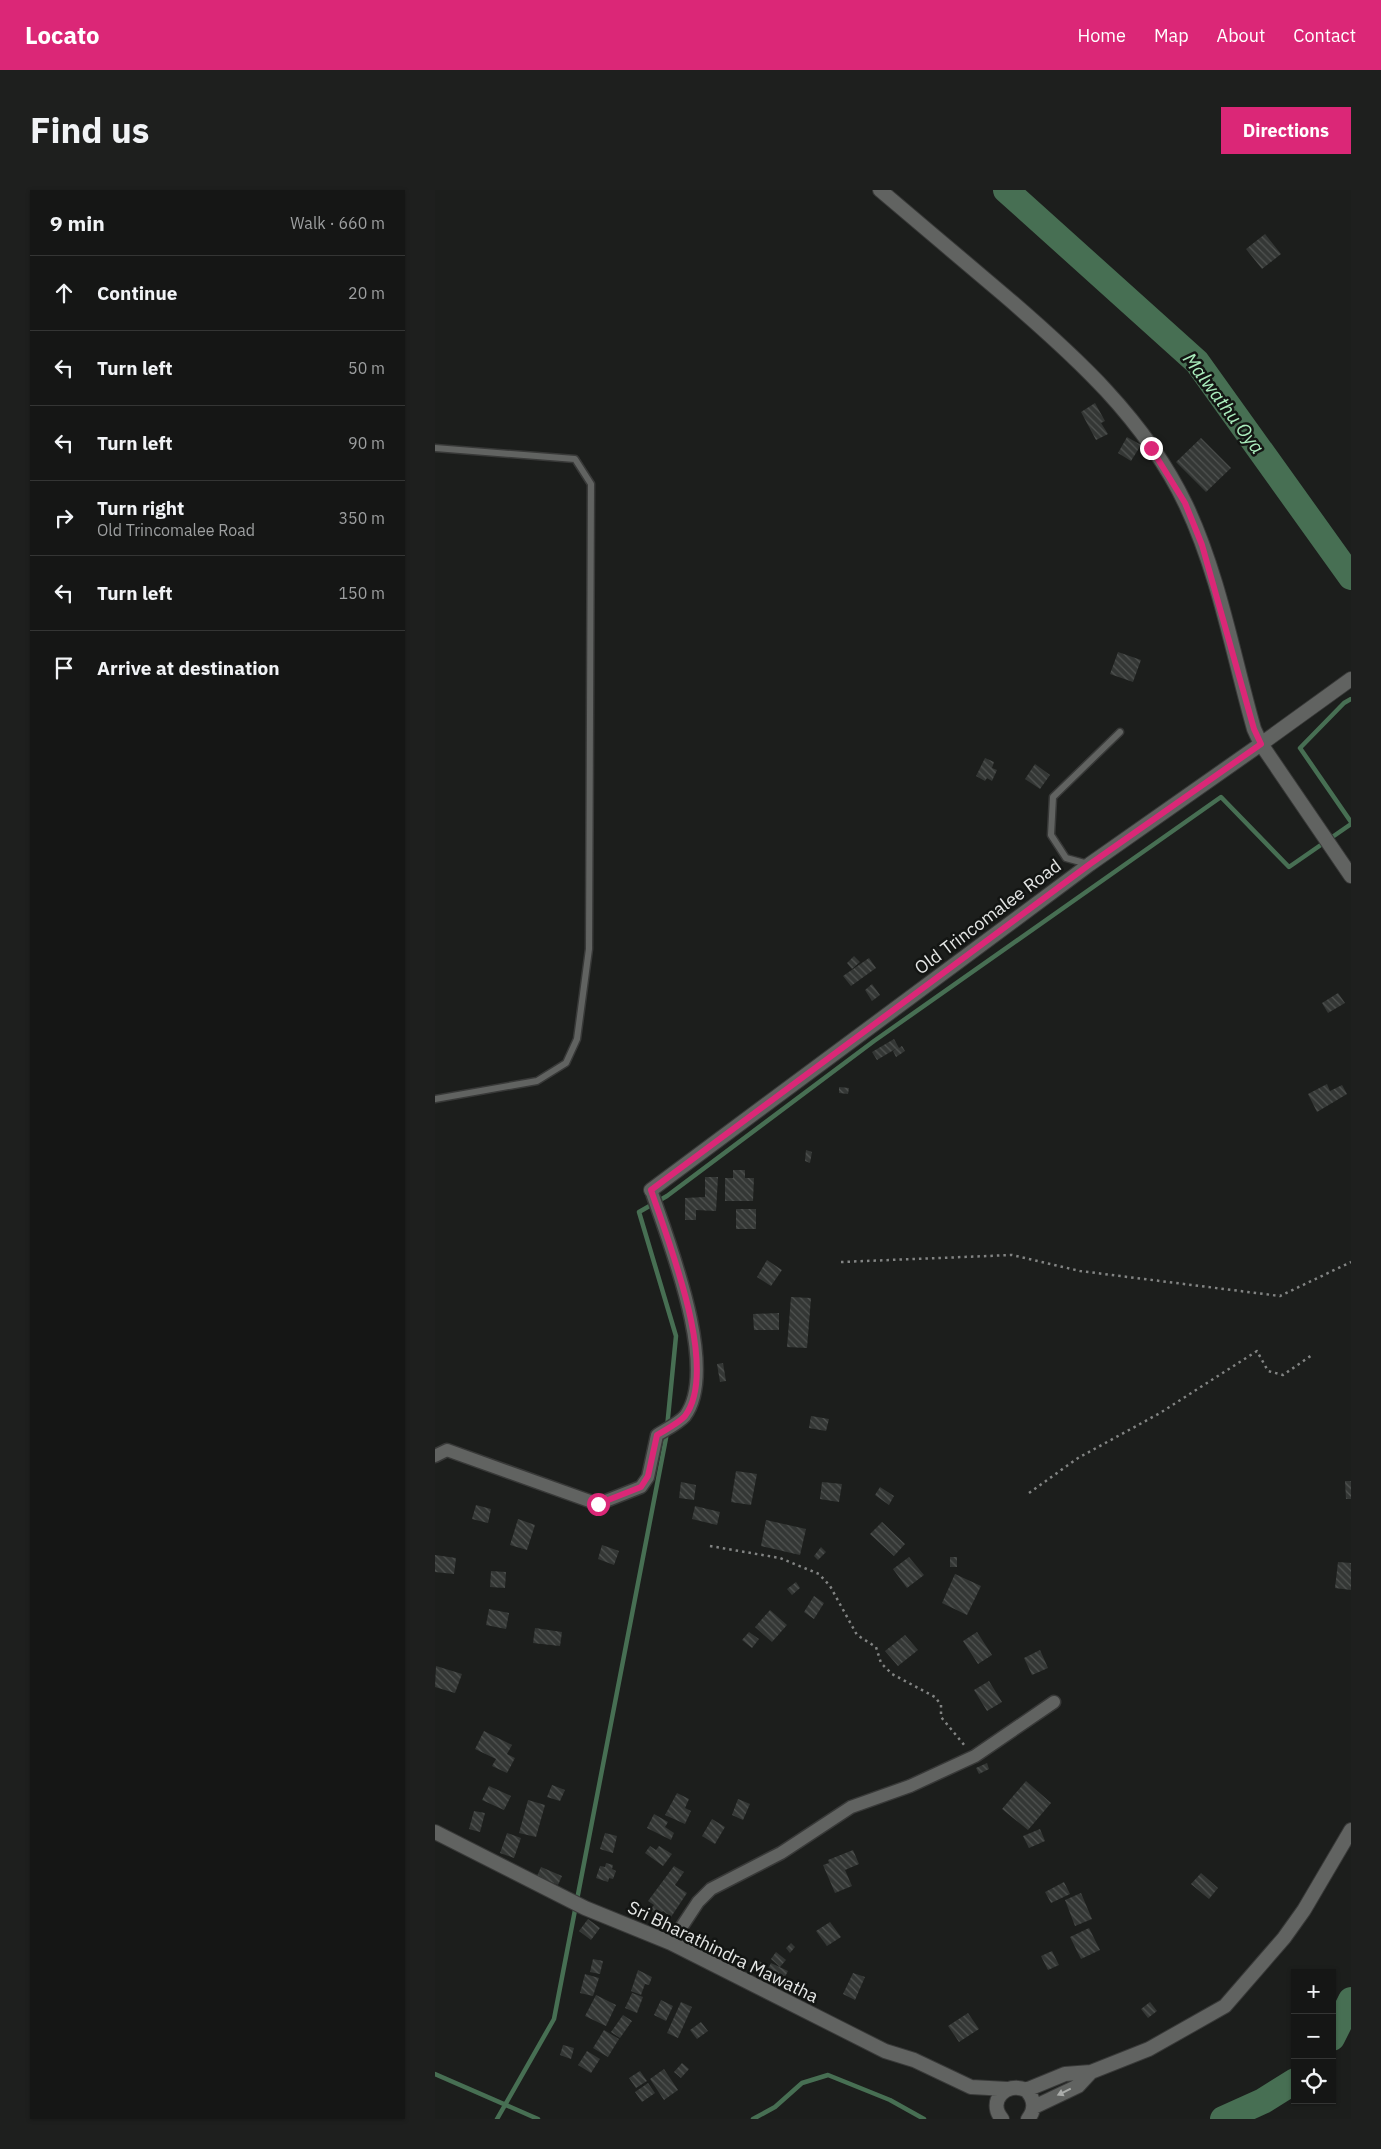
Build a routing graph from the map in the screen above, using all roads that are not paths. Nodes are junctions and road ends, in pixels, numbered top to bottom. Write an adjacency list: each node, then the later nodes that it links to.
1 (880, 190): 5 (main road)
2 (435, 448): 8 (lane)
3 (1351, 679): 5 (main road, Old Trincomalee Road)
4 (1120, 732): 6 (lane)
5 (1261, 744): 6 (main road, Old Trincomalee Road); 7 (main road)
6 (1090, 864): 9 (main road, Old Trincomalee Road)
7 (1351, 876)
8 (435, 1099)
9 (651, 1190): 10 (street)
10 (435, 1456)
11 (1054, 1702): 14 (street)
12 (1351, 1830): 15 (main road)
13 (435, 1832): 14 (main road, Sri Bharathindra Mawatha)
14 (671, 1943): 16 (main road, Sri Bharathindra Mawatha)
15 (1091, 2072): 18 (main road); 20 (main road, one-way to 20)
16 (971, 2087): 17 (main road, Sri Bharathindra Mawatha); 19 (main road, Sri Bharathindra Mawatha)
17 (1007, 2089): 18 (main road, Sri Bharathindra Mawatha); 19 (main road)
18 (1026, 2090): 20 (main road)
19 (1000, 2115)
20 (1030, 2116)

